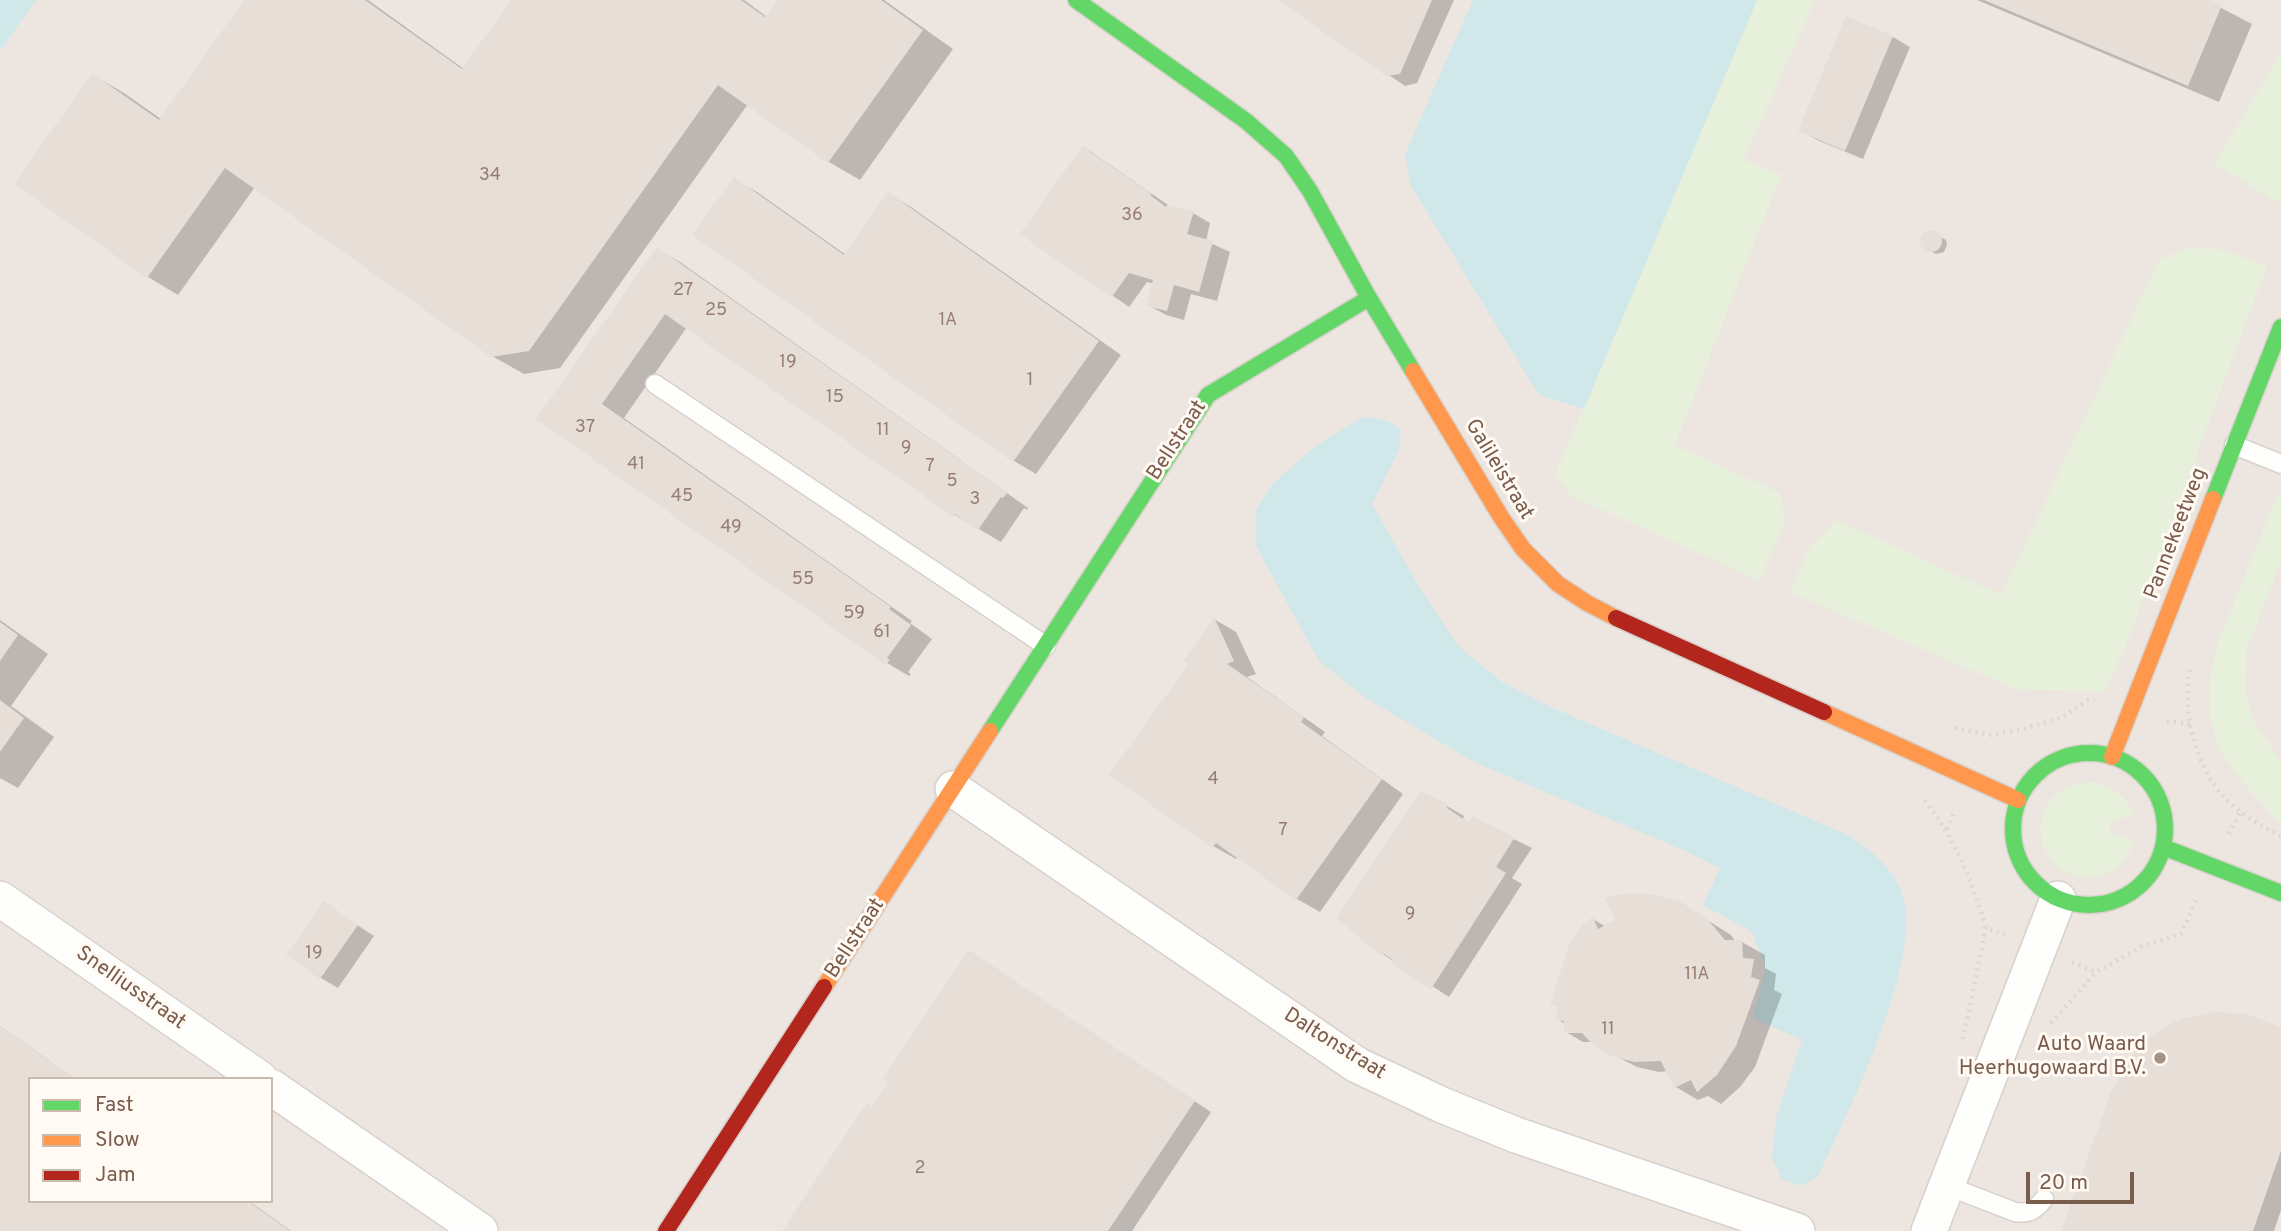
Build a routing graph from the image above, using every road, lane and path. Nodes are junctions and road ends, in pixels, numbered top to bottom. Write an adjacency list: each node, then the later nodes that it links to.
1 (1076, 0): 2 (street, Galileistraat)
2 (1369, 298): 7 (street, Bellstraat); 14 (street, Galileistraat)
3 (2281, 327): 5 (street, Pannekeetweg)
4 (655, 384): 7 (lane)
5 (2234, 445): 6 (lane); 9 (street, Pannekeetweg)
6 (2281, 464)
7 (1046, 646): 13 (street, Bellstraat)
8 (2192, 660): 10 (path)
9 (2132, 706): 10 (path); 11 (path); 12 (street, Pannekeetweg)
10 (2190, 724): 15 (path)
11 (1944, 726)
12 (2112, 757): 14 (street); 18 (street)
13 (953, 789): 31 (street, Bellstraat); 32 (street, Daltonstraat)
14 (2018, 800): 22 (street)
15 (2241, 811): 17 (path); 19 (path)
16 (1947, 829): 23 (path)
17 (2281, 836)
18 (2163, 847): 19 (street); 22 (street)
19 (2212, 866): 20 (street); 24 (path)
20 (2281, 893)
21 (0, 899): 26 (street, Snelliusstraat)
22 (2058, 899): 23 (street)
23 (2038, 948): 24 (path); 28 (street)
24 (2096, 972): 25 (path)
25 (2045, 1030)
26 (257, 1077)
27 (273, 1088): 30 (street)
28 (1945, 1185): 29 (lane); 33 (street)
29 (2044, 1199)
30 (480, 1231)
31 (666, 1231)
32 (1797, 1231)
33 (1929, 1231)

